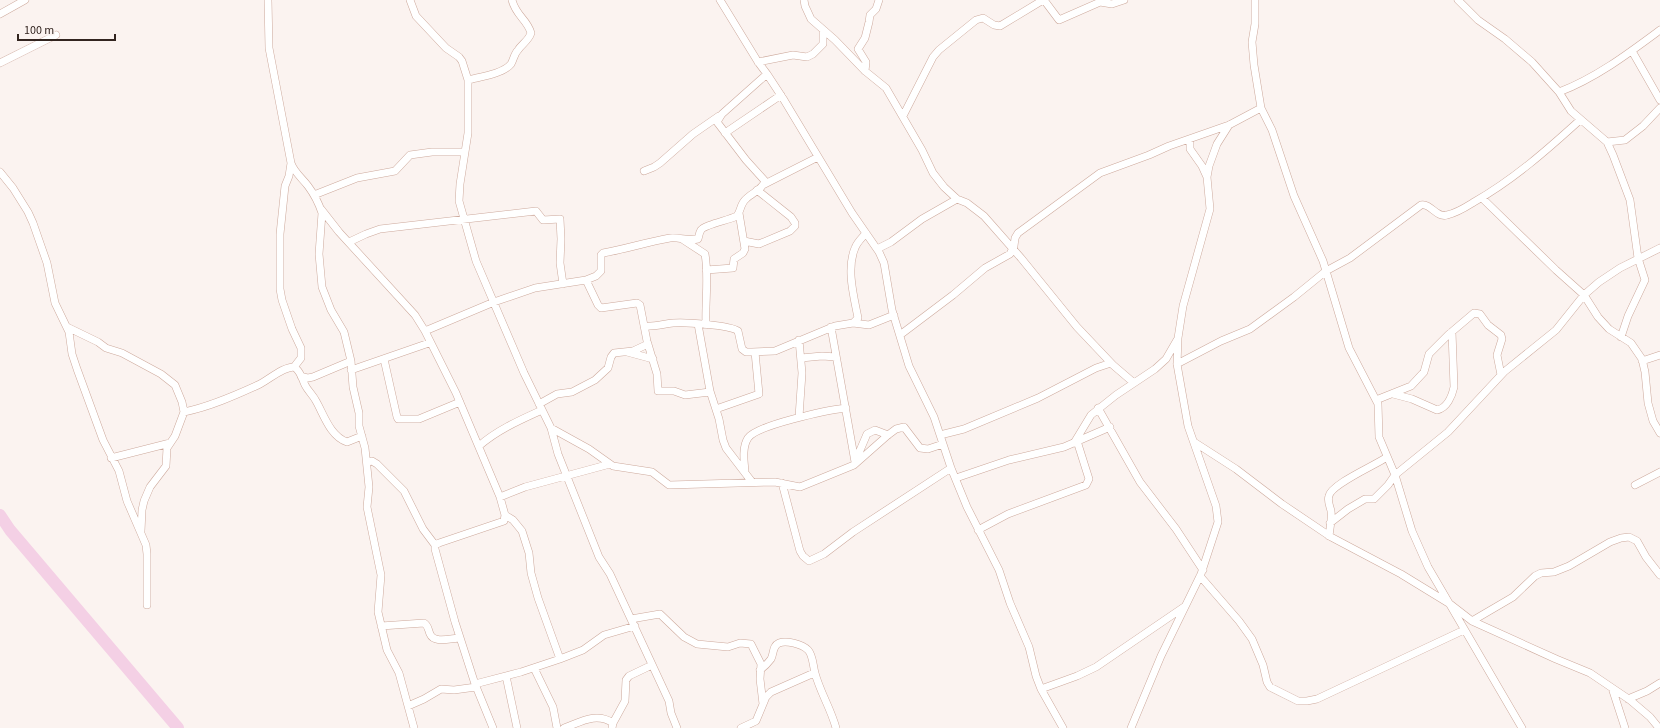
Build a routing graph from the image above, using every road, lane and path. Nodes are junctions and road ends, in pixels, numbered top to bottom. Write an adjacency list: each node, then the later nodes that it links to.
1 (25, 0): 12 (street)
2 (268, 0): 36 (street)
3 (410, 0): 21 (street)
4 (512, 0): 21 (street)
5 (720, 0): 17 (street)
6 (804, 0): 13 (street)
7 (879, 0): 19 (street)
8 (1043, 0): 9 (street); 28 (street)
9 (1124, 0)
10 (1255, 0): 25 (street)
11 (1458, 0): 22 (street)
12 (0, 14)
13 (823, 30): 17 (street); 19 (street)
14 (1660, 30): 16 (street)
15 (56, 36): 18 (street)
16 (1632, 51): 22 (street); 24 (street)
17 (758, 62): 20 (street)
18 (0, 63)
19 (865, 71): 28 (street)
20 (767, 74): 23 (street); 27 (street)
21 (468, 80): 34 (street)
22 (1559, 92): 29 (street)
23 (781, 95): 31 (street); 35 (street)
24 (1660, 100)
25 (1261, 108): 30 (street); 57 (street)
26 (1660, 108): 33 (street)
27 (722, 114): 31 (street); 37 (street)
28 (903, 116): 44 (street)
29 (1580, 120): 33 (street); 43 (street)
30 (1228, 125): 32 (street); 39 (street)
31 (725, 133): 40 (street)
32 (1190, 138): 39 (street); 52 (street)
33 (1607, 142): 55 (street)
34 (465, 152): 42 (street); 47 (street)
35 (818, 157): 40 (street); 48 (street)
36 (291, 163): 42 (street); 87 (street)
37 (644, 171)
38 (0, 172): 66 (street)
39 (1207, 177): 72 (street)
40 (763, 186): 41 (street)
41 (757, 190): 46 (street); 50 (street)
42 (314, 195): 45 (street)
43 (1482, 198): 57 (street); 60 (street)
44 (957, 199): 52 (street); 54 (street)
45 (320, 207): 51 (street); 83 (street)
46 (739, 213): 49 (street); 50 (street)
47 (463, 220): 51 (street); 59 (street); 61 (street)
48 (866, 233): 54 (street); 63 (street)
49 (682, 239): 56 (street); 58 (street)
50 (744, 241): 56 (street)
51 (349, 242): 68 (street)
52 (1012, 248): 70 (street); 85 (street)
53 (1660, 248): 55 (street)
54 (878, 249): 62 (street)
55 (1638, 258): 60 (street); 71 (street)
56 (706, 270): 64 (street)
57 (1326, 271): 86 (street); 94 (street)
58 (586, 280): 59 (street); 65 (street)
59 (563, 284): 61 (street)
60 (1584, 295): 71 (street); 89 (street)
61 (494, 302): 68 (street); 96 (street)
62 (894, 315): 63 (street); 70 (street)
63 (853, 324): 67 (street)
64 (702, 325): 65 (street); 77 (street); 92 (street)
65 (644, 326): 75 (street)
66 (67, 327): 100 (street); 114 (street)
67 (831, 328): 73 (street); 79 (street)
68 (425, 331): 74 (street)
69 (1452, 332): 89 (street); 93 (street); 93 (street)
70 (900, 334): 106 (street)
71 (1621, 337): 84 (street)
72 (1178, 338): 86 (street); 91 (street)
73 (799, 340): 77 (street); 80 (street)
74 (429, 342): 81 (street); 95 (street)
75 (648, 344): 76 (street); 82 (street)
76 (625, 352): 82 (street); 96 (street)
77 (755, 352): 99 (street)
78 (1660, 355): 84 (street)
79 (836, 357): 80 (street); 97 (street)
80 (801, 358): 101 (street)
81 (384, 359): 88 (street); 95 (street)
82 (653, 359): 92 (street)
83 (351, 361): 88 (street); 90 (street)
84 (1642, 361): 104 (street)
85 (1111, 363): 91 (street); 106 (street)
86 (1177, 364): 109 (street)
87 (294, 367): 90 (street); 100 (street)
88 (351, 370): 107 (street)
89 (1501, 375): 121 (street)
90 (301, 376): 107 (street)
91 (1134, 383): 98 (street)
92 (710, 392): 99 (street)
93 (1393, 394): 94 (street)
94 (1376, 400): 113 (street)
95 (460, 402): 112 (street)
96 (540, 407): 103 (street); 112 (street)
97 (846, 408): 101 (street); 116 (street)
98 (1098, 408): 102 (street); 108 (street)
99 (716, 409): 119 (street)
100 (184, 412): 110 (street)
101 (799, 417): 119 (street)
102 (1110, 427): 108 (street); 134 (street)
103 (551, 428): 117 (street); 122 (street)
104 (1660, 433)
105 (888, 435): 111 (street); 116 (street); 116 (street)
106 (940, 435): 111 (street)
107 (362, 436): 115 (street)
108 (1076, 442): 123 (street); 130 (street)
109 (1193, 442): 132 (street); 134 (street)
110 (170, 443): 114 (street); 131 (street)
111 (943, 444): 118 (street)
112 (479, 446): 127 (street)
113 (1387, 457): 121 (street); 129 (street)
114 (112, 458): 131 (street)
115 (367, 462): 133 (street); 141 (street)
116 (855, 463): 125 (street)
117 (610, 464): 122 (street); 124 (street)
118 (951, 468): 123 (street); 125 (street)
119 (744, 472): 124 (street)
120 (1660, 472): 126 (street)
121 (1395, 475): 129 (street); 136 (street)
122 (567, 477): 127 (street); 140 (street)
123 (956, 478): 130 (street)
124 (752, 482): 125 (street)
125 (782, 483)
126 (1635, 485)
127 (500, 497): 128 (street)
128 (505, 515): 133 (street); 144 (street)
129 (1330, 523): 132 (street)
130 (978, 530): 153 (street)
131 (141, 532): 137 (street)
132 (1329, 536): 136 (street)
133 (435, 545): 143 (street)
134 (1202, 573): 138 (street); 142 (street)
135 (1660, 574): 139 (street)
136 (1450, 604): 139 (street); 142 (street)
137 (146, 605)
138 (1184, 607): 153 (street); 169 (street)
139 (1472, 621): 152 (street)
140 (633, 622): 144 (street); 145 (street); 147 (street)
141 (381, 626): 143 (street); 156 (street)
142 (1464, 630): 170 (street)
143 (460, 638): 151 (street)
144 (560, 659): 146 (street)
145 (652, 665): 159 (street); 165 (street)
146 (534, 668): 149 (street); 163 (street)
147 (760, 670): 148 (street); 155 (street)
148 (814, 672): 155 (street); 167 (street)
149 (506, 676): 151 (street); 162 (street)
150 (1660, 683): 154 (street)
151 (475, 685): 156 (street); 161 (street)
152 (1612, 688): 154 (street); 171 (street)
153 (1041, 689): 168 (street)
154 (1628, 699): 157 (street)
155 (763, 704): 166 (street)
156 (408, 706): 160 (street)
157 (1650, 717): 158 (street); 172 (street)
158 (1660, 722)
159 (613, 725): 164 (street)
160 (414, 728)
161 (493, 728)
162 (517, 728)
163 (557, 728)
164 (564, 728)
165 (677, 728)
166 (741, 728)
167 (836, 728)
168 (1063, 728)
169 (1131, 728)
170 (1522, 728)
171 (1625, 728)
172 (1659, 728)

